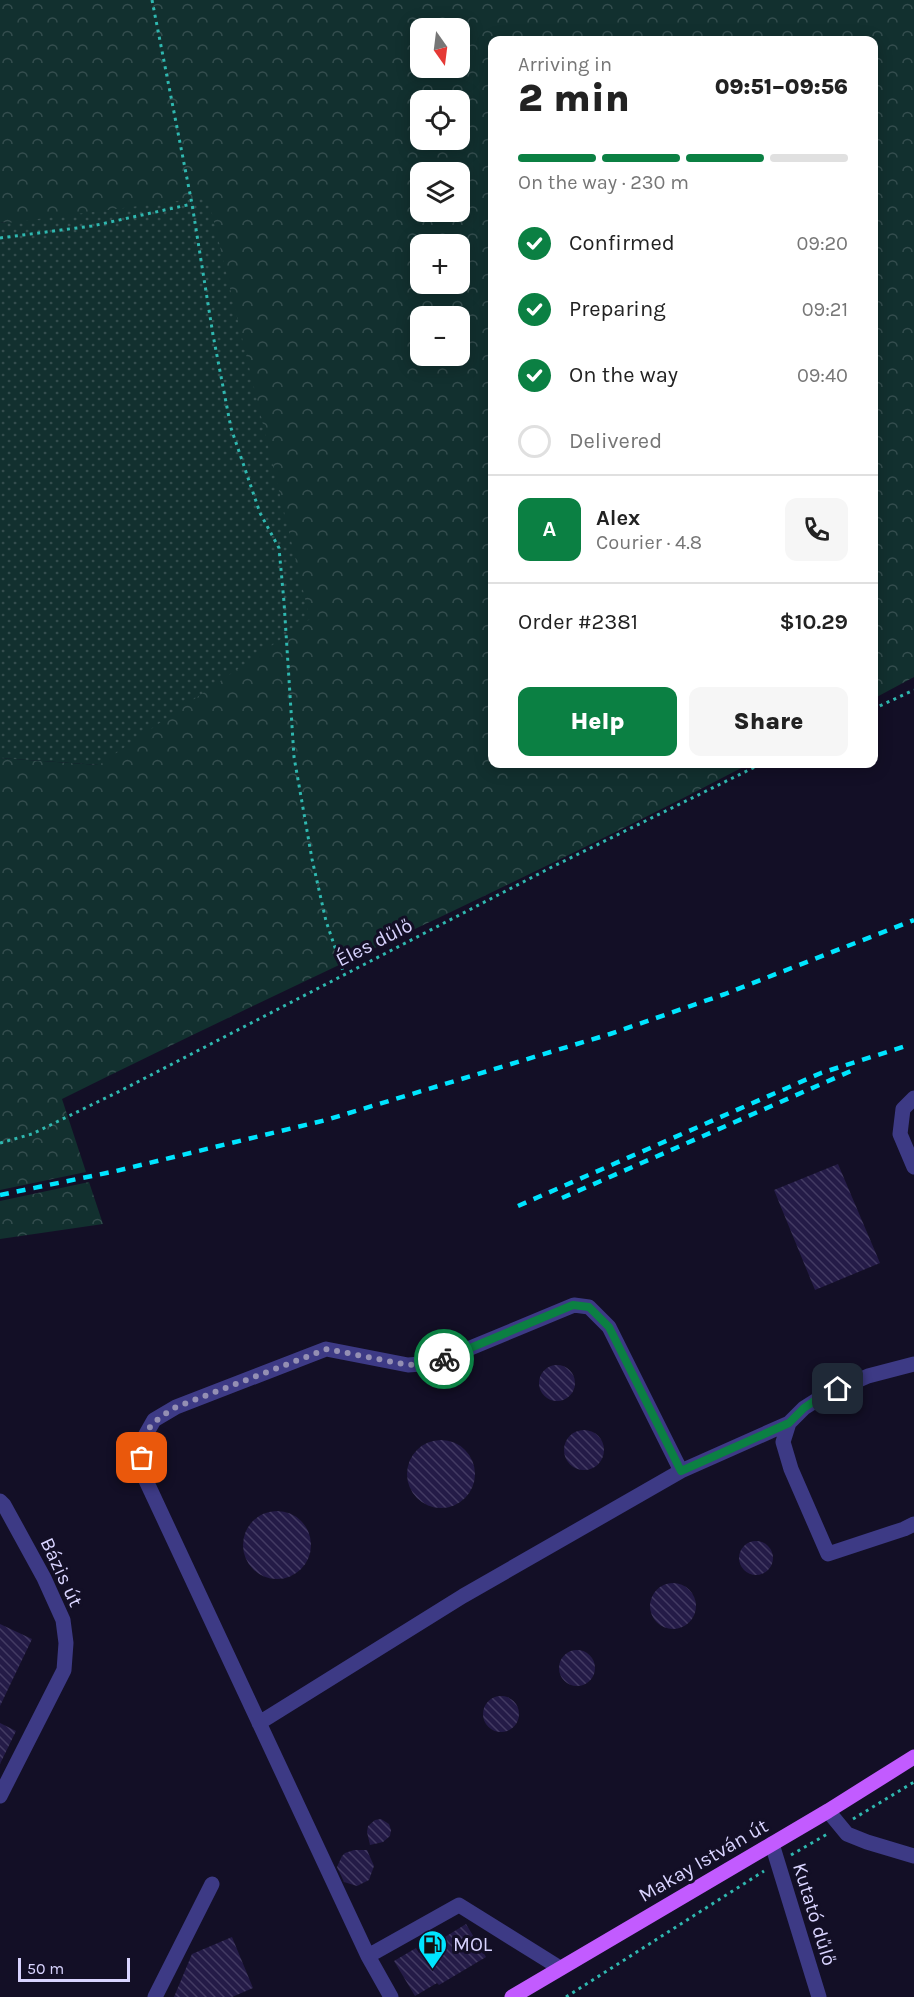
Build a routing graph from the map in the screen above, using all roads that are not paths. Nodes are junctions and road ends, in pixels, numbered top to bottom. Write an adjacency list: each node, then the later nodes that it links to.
1 (914, 1098): 2 (street)
2 (914, 1167)
3 (914, 1364): 4 (street)
4 (789, 1423): 5 (street); 7 (street)
5 (681, 1471): 8 (street); 8 (street)
6 (0, 1502): 10 (street, Bázis út)
7 (914, 1524)
8 (259, 1723): 15 (street)
9 (914, 1757): 11 (main road, Makay István út)
10 (0, 1796)
11 (828, 1810): 12 (main road, Makay István út); 13 (street)
12 (772, 1844): 16 (main road, Makay István út); 20 (street, Kutató dűlő)
13 (914, 1856)
14 (212, 1884): 17 (street)
15 (368, 1956): 16 (street); 18 (street)
16 (560, 1968): 19 (main road, Makay István út)
17 (154, 1997)
18 (391, 1997)
19 (512, 1997)
20 (819, 1997)

